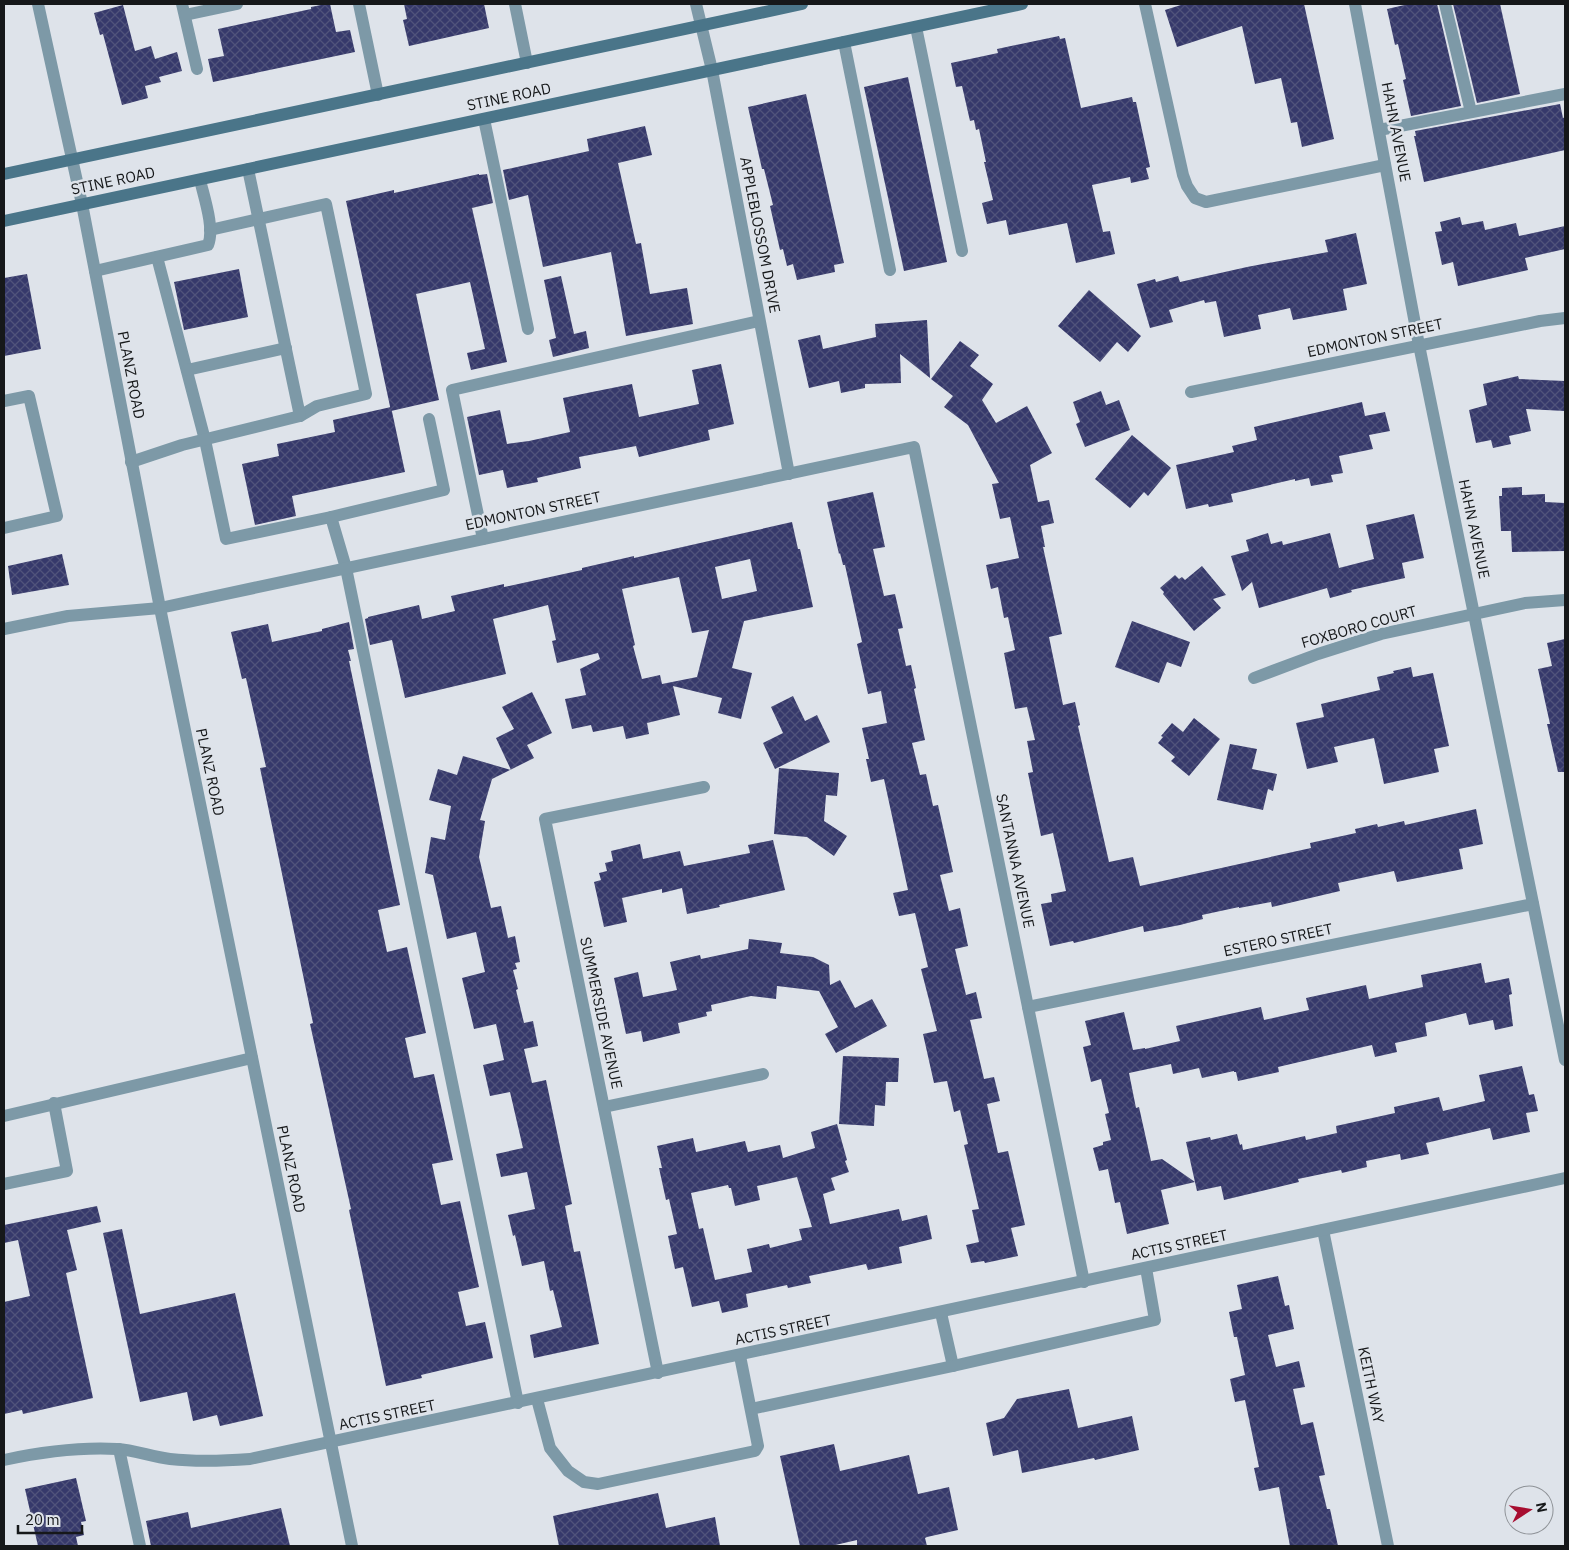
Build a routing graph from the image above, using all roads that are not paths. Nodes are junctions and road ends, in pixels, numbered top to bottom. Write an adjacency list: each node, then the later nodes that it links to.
1 (38, 4): 23 (street, PLANZ ROAD)
2 (237, 4): 11 (street)
3 (360, 4): 19 (street)
4 (515, 4): 15 (street)
5 (696, 4): 12 (street, APPLEBLOSSOM DRIVE)
6 (802, 4): 12 (main road, STINE ROAD)
7 (1022, 4): 13 (main road, STINE ROAD)
8 (1145, 4): 24 (street)
9 (1355, 4): 22 (street, HAHN AVENUE)
10 (1445, 4): 20 (street)
11 (183, 9): 16 (street)
12 (702, 25): 15 (main road, STINE ROAD); 17 (street, APPLEBLOSSOM DRIVE)
13 (916, 27): 14 (main road, STINE ROAD); 32 (street)
14 (844, 42): 17 (main road, STINE ROAD); 34 (street)
15 (527, 63): 19 (main road, STINE ROAD)
16 (197, 68)
17 (712, 70): 21 (main road, STINE ROAD); 37 (street, APPLEBLOSSOM DRIVE)
18 (1565, 94): 20 (street)
19 (378, 95): 23 (main road, STINE ROAD)
20 (1471, 112): 22 (street)
21 (484, 119): 25 (main road, STINE ROAD); 38 (street)
22 (1379, 130): 24 (street, HAHN AVENUE)
23 (72, 159): 26 (main road, STINE ROAD); 28 (street, PLANZ ROAD)
24 (1385, 165): 39 (street, HAHN AVENUE)
25 (248, 169): 27 (main road, STINE ROAD); 29 (street)
26 (4, 174)
27 (200, 180): 28 (main road, STINE ROAD); 31 (street)
28 (82, 204): 30 (main road, STINE ROAD); 35 (street, PLANZ ROAD)
29 (258, 220): 31 (street); 40 (street); 44 (street)
30 (4, 221)
31 (210, 230): 33 (street)
32 (962, 251)
33 (156, 257): 35 (street); 41 (street)
34 (890, 270)
35 (94, 271): 48 (street, PLANZ ROAD)
36 (1565, 318): 39 (street, EDMONTON STREET)
37 (760, 321): 49 (street, APPLEBLOSSOM DRIVE); 52 (street)
38 (528, 330)
39 (1419, 345): 42 (street, EDMONTON STREET); 56 (street, HAHN AVENUE)
40 (286, 348): 41 (street); 44 (street)
41 (187, 370): 46 (street)
42 (1191, 392)
43 (4, 401): 51 (street)
44 (300, 416): 46 (street)
45 (429, 420): 50 (street)
46 (205, 440): 48 (street); 50 (street)
47 (914, 447): 49 (street, EDMONTON STREET); 61 (street, SANTANNA AVENUE)
48 (131, 462): 55 (street, PLANZ ROAD)
49 (789, 474): 52 (street, EDMONTON STREET)
50 (331, 517): 53 (street)
51 (4, 528)
52 (483, 539): 53 (street, EDMONTON STREET)
53 (346, 568): 55 (street, EDMONTON STREET); 78 (street)
54 (1565, 600): 56 (street, FOXBORO COURT)
55 (160, 608): 57 (street, EDMONTON STREET); 62 (street, PLANZ ROAD)
56 (1474, 614): 58 (street, FOXBORO COURT); 60 (street, HAHN AVENUE)
57 (4, 629)
58 (1254, 678)
59 (704, 786): 66 (street, SUMMERSIDE AVENUE)
60 (1534, 904): 61 (street, ESTERO STREET); 63 (street, HAHN AVENUE)
61 (1028, 1007): 72 (street, SANTANNA AVENUE)
62 (252, 1058): 65 (street); 80 (street, PLANZ ROAD)
63 (1565, 1060)
64 (763, 1074): 66 (street)
65 (54, 1103): 67 (street); 69 (street)
66 (604, 1107): 76 (street, SUMMERSIDE AVENUE)
67 (4, 1116)
68 (1565, 1178): 70 (street, ACTIS STREET)
69 (4, 1184)
70 (1323, 1230): 71 (street, ACTIS STREET); 85 (street, KEITH WAY)
71 (1146, 1268): 72 (street, ACTIS STREET); 75 (street)
72 (1084, 1282): 73 (street, ACTIS STREET)
73 (941, 1312): 74 (street, ACTIS STREET); 75 (street)
74 (740, 1356): 76 (street, ACTIS STREET); 79 (street)
75 (953, 1366): 79 (street)
76 (658, 1373): 77 (street, ACTIS STREET)
77 (537, 1399): 78 (street, ACTIS STREET); 79 (street)
78 (518, 1403): 80 (street, ACTIS STREET)
79 (751, 1409)
80 (331, 1443): 81 (street, ACTIS STREET); 84 (street, PLANZ ROAD)
81 (119, 1449): 82 (street, ACTIS STREET); 83 (street)
82 (4, 1460)
83 (140, 1546)
84 (352, 1546)
85 (1388, 1546)

